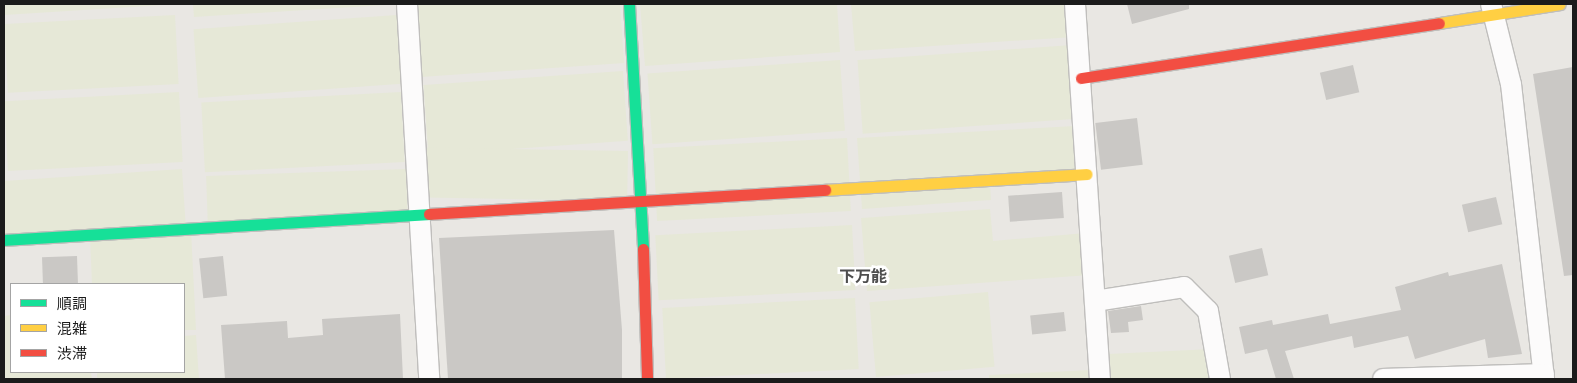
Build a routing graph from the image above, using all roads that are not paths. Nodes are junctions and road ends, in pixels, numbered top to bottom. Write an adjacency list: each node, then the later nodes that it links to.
1 (407, 4): 9 (street)
2 (629, 4): 8 (street)
3 (1075, 4): 6 (street)
4 (1560, 4): 5 (street)
5 (1492, 9): 6 (street); 12 (street)
6 (1080, 78): 7 (street)
7 (1087, 174): 8 (street); 11 (street)
8 (641, 200): 9 (street); 14 (street)
9 (420, 214): 10 (street); 13 (street)
10 (4, 240)
11 (1095, 301): 15 (street); 16 (street)
12 (1544, 377): 17 (street)
13 (429, 379)
14 (647, 379)
15 (1100, 379)
16 (1220, 379)
17 (1383, 379)

